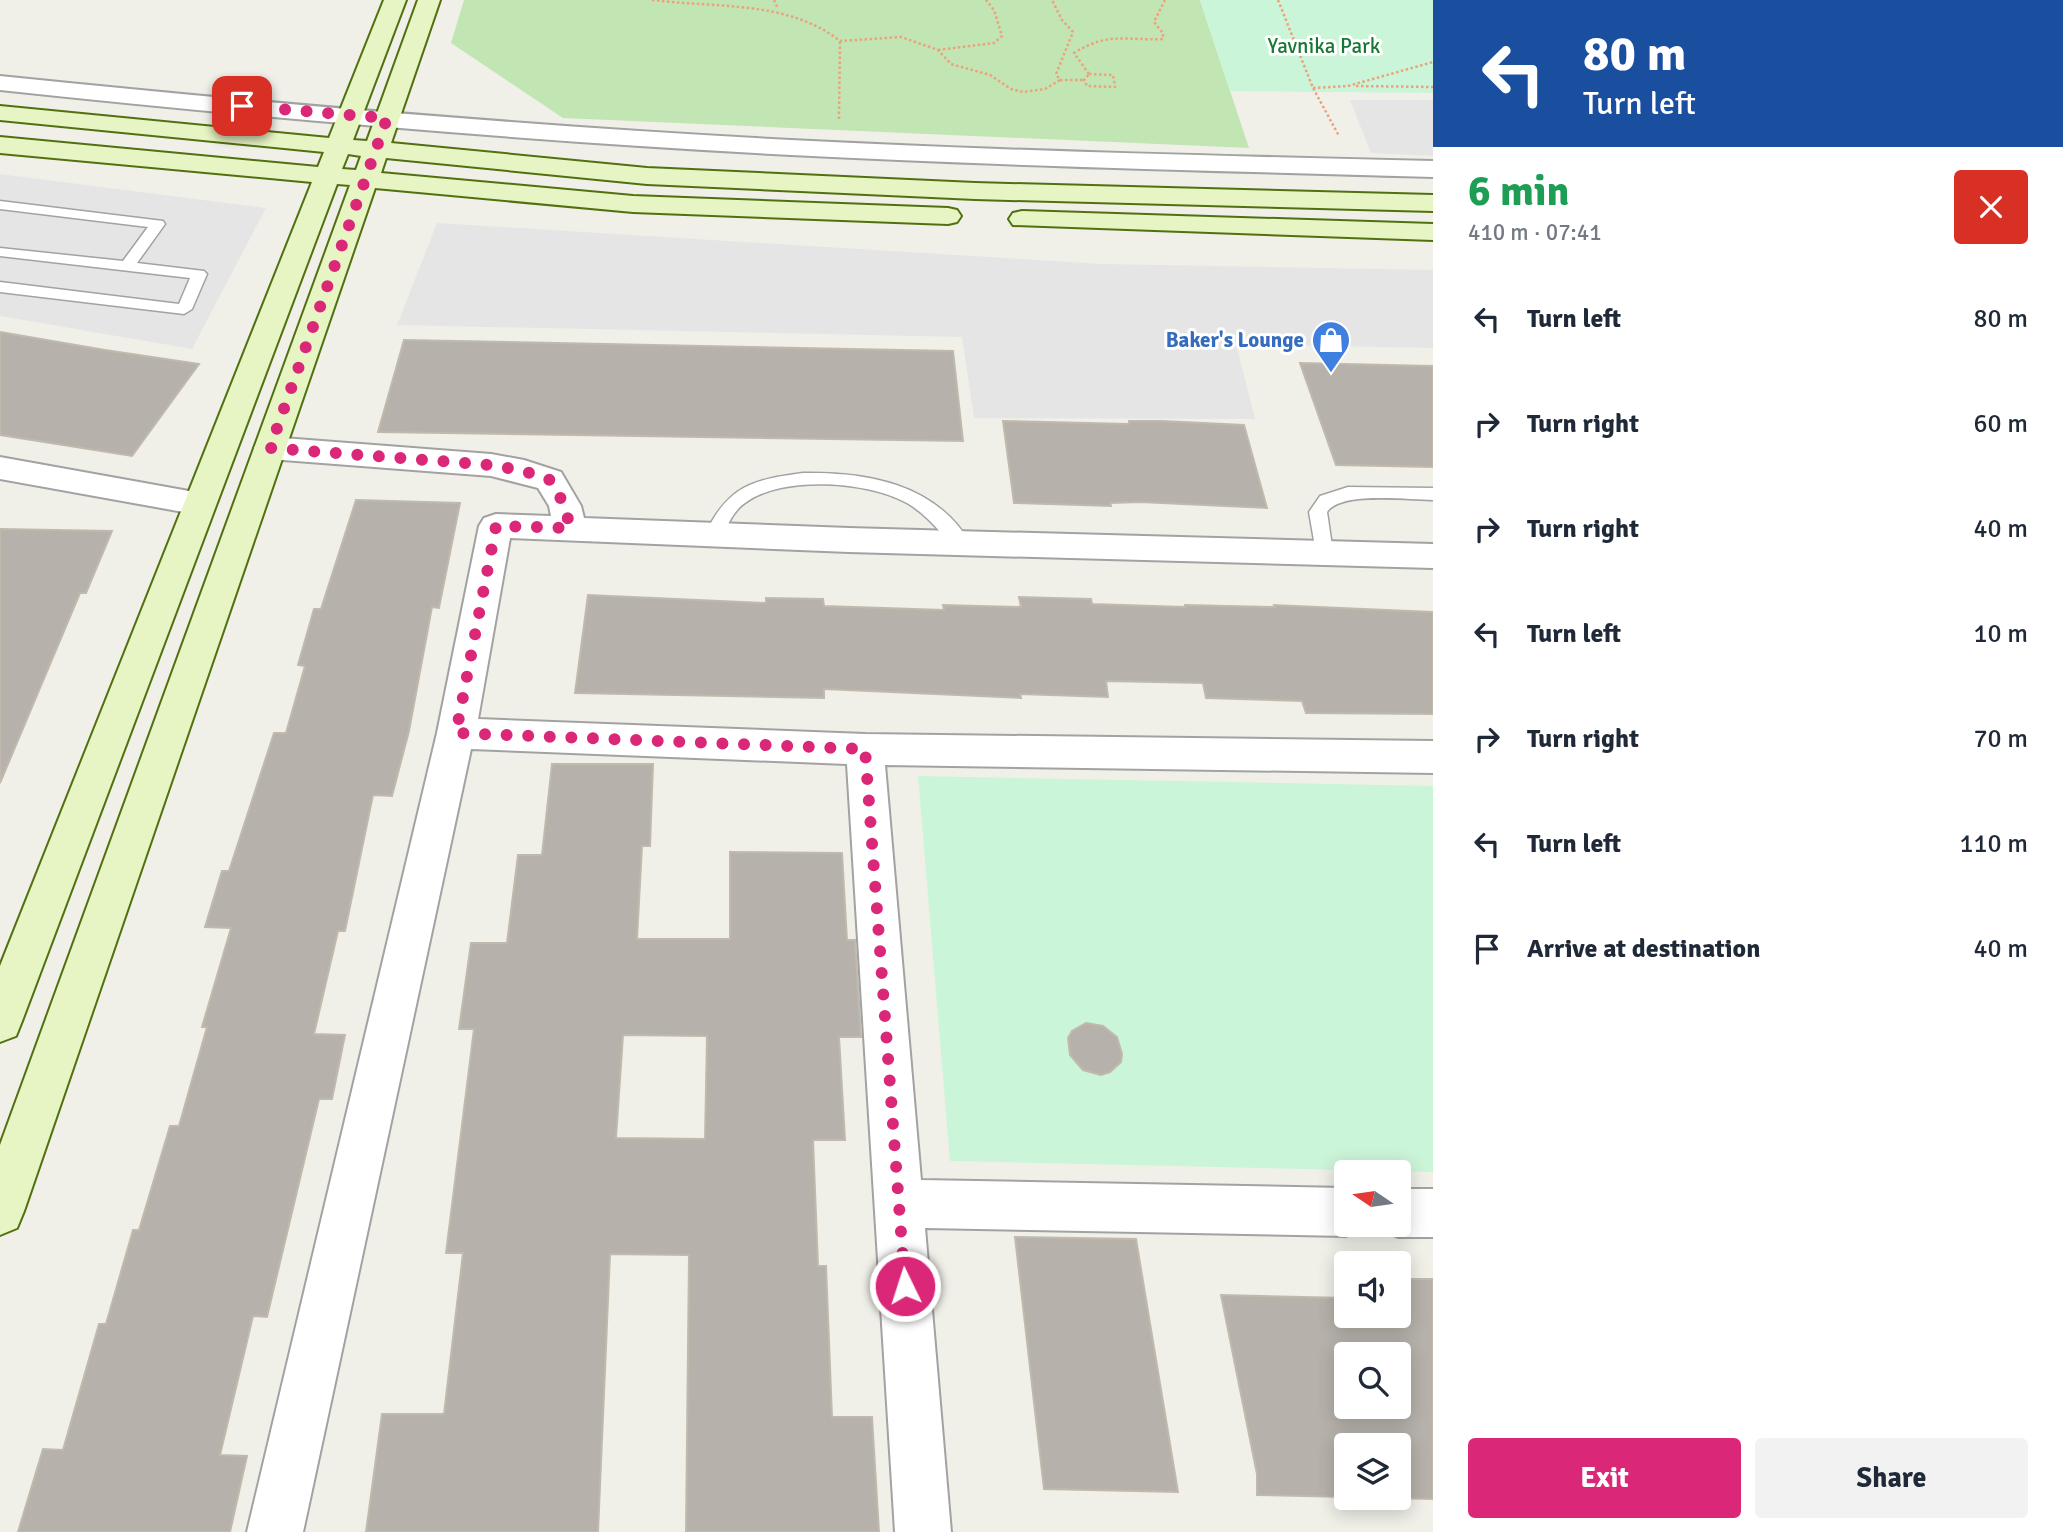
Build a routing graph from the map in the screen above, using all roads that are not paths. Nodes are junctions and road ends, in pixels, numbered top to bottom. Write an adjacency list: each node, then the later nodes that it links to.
1 (395, 0): 5 (street)
2 (429, 0): 6 (street)
3 (0, 83): 5 (street)
4 (0, 113): 8 (street)
5 (351, 115): 6 (street); 8 (street)
6 (387, 118): 9 (street); 10 (street)
7 (2, 147): 8 (street)
8 (333, 162): 9 (street); 22 (street)
9 (370, 166): 11 (street); 13 (street); 19 (street)
10 (1433, 169)
11 (1433, 203)
12 (0, 205): 17 (lane)
13 (975, 218)
14 (1003, 218): 15 (street)
15 (1433, 232)
16 (0, 251): 17 (lane)
17 (127, 266): 18 (lane)
18 (0, 286)
19 (270, 448): 23 (street); 33 (street)
20 (0, 468): 22 (street)
21 (1433, 494): 26 (lane)
22 (200, 504): 31 (street)
23 (570, 528): 24 (street); 28 (street)
24 (714, 534): 25 (street); 25 (lane)
25 (961, 543): 26 (street)
26 (1324, 553): 27 (street)
27 (1433, 556)
28 (456, 733): 29 (street); 37 (street)
29 (865, 749): 30 (street); 32 (street)
30 (1433, 757)
31 (0, 1021)
32 (899, 1204): 34 (street); 38 (street)
33 (0, 1211)
34 (1334, 1212)
35 (1411, 1213): 36 (street)
36 (1433, 1213)
37 (275, 1532)
38 (923, 1532)

